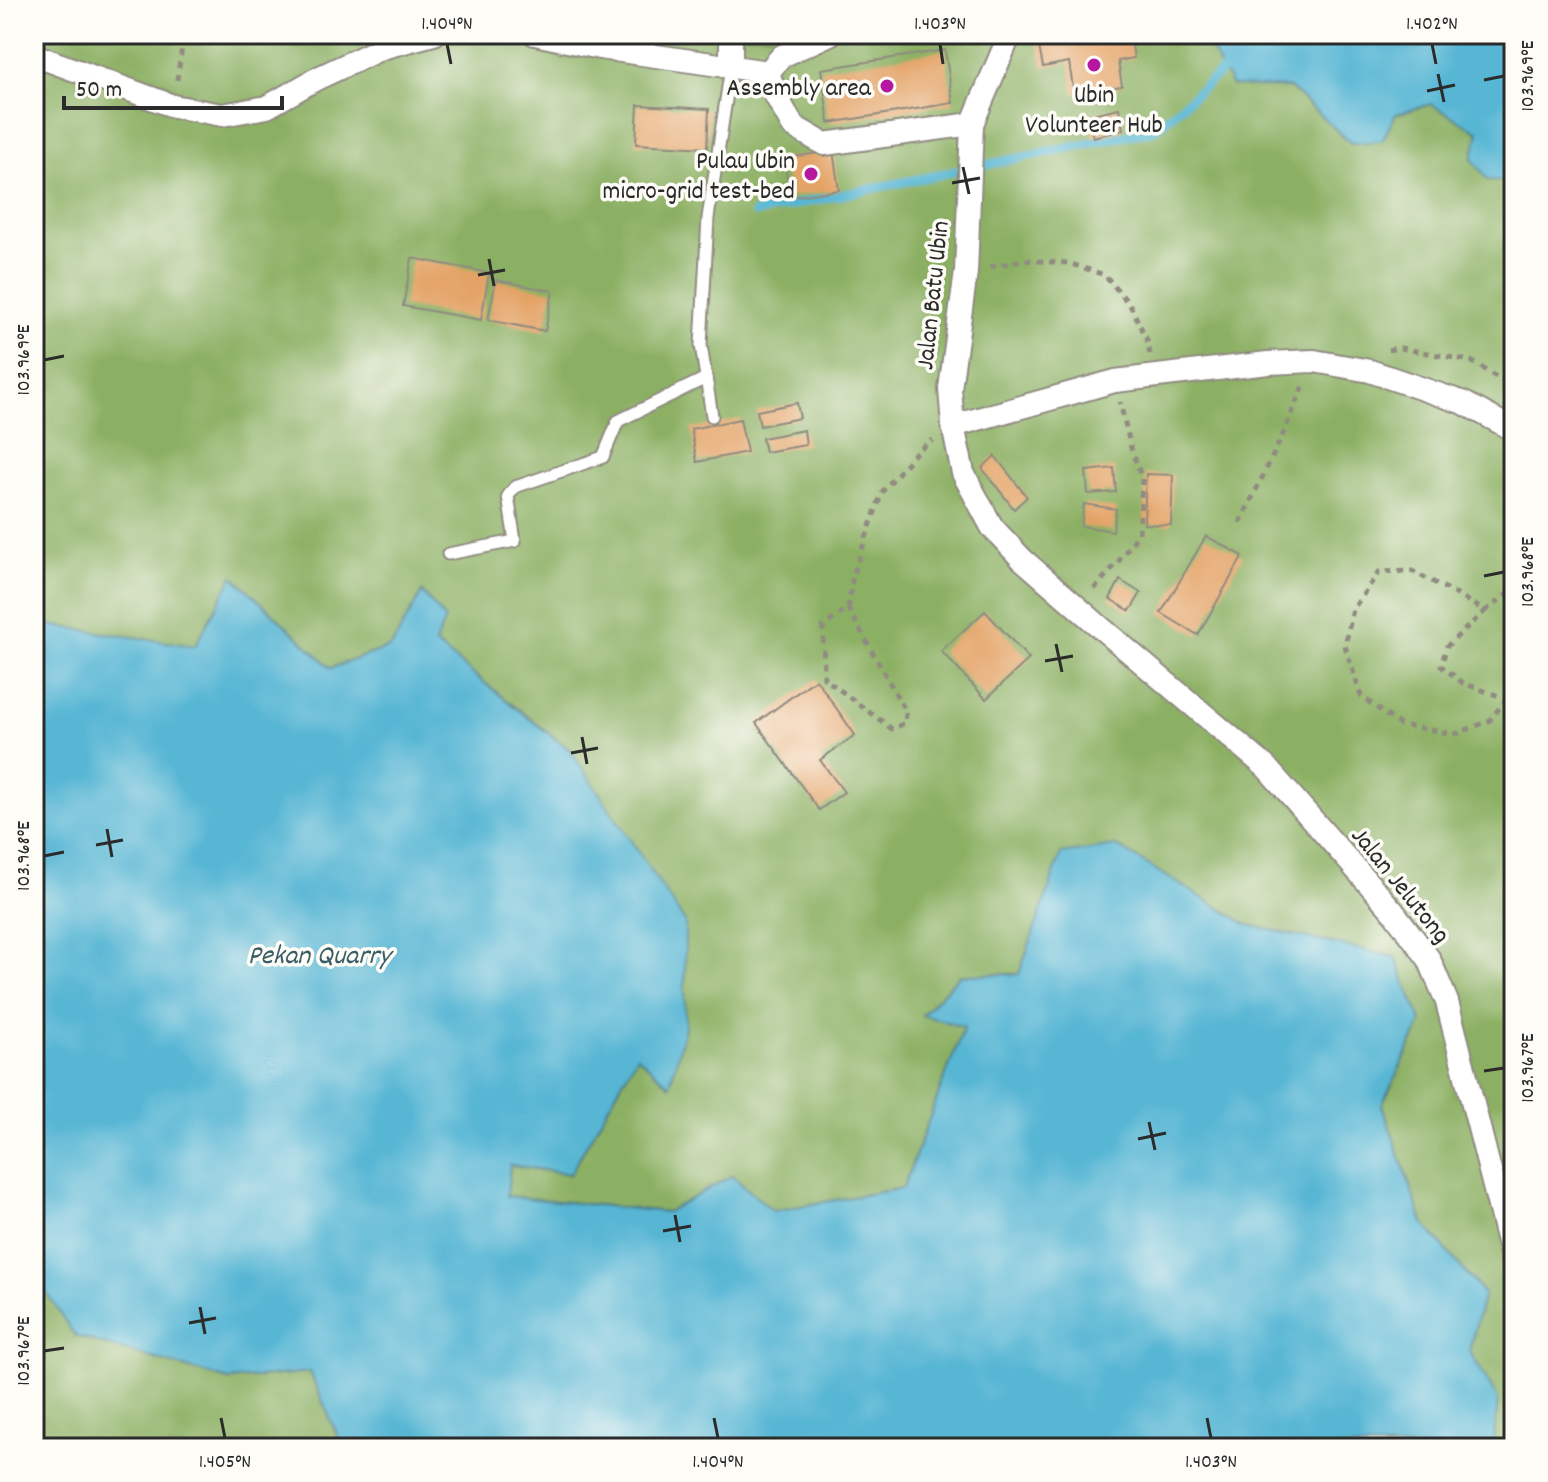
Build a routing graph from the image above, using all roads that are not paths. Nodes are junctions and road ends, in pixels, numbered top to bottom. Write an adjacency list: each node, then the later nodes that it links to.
1 (434, 34): 6 (street)
2 (535, 34): 7 (street)
3 (731, 34): 7 (street)
4 (830, 34): 8 (street)
5 (1010, 34): 9 (street, Jalan Batu Ubin)
6 (34, 55)
7 (731, 67): 8 (street); 10 (lane)
8 (768, 72): 9 (street)
9 (972, 124): 12 (street, Jalan Batu Ubin)
10 (706, 378): 11 (lane); 14 (lane)
11 (712, 416)
12 (953, 426): 13 (street); 16 (street, Jalan Jelutong)
13 (1514, 430)
14 (448, 554)
15 (1514, 1174): 16 (street)
16 (1493, 1184): 17 (street, Jalan Jelutong)
17 (1514, 1265)

